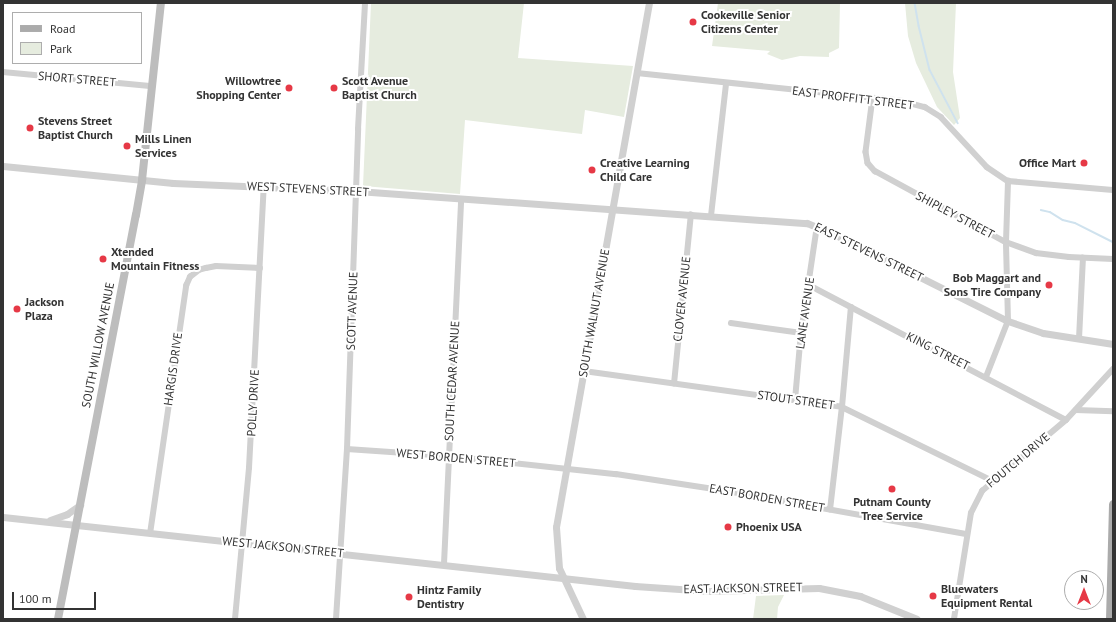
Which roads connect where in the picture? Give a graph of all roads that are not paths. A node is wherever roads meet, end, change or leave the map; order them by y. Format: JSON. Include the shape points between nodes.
{"nodes":[{"id":1,"x":161,"y":3,"type":"edge"},
{"id":2,"x":365,"y":3,"type":"edge"},
{"id":3,"x":649,"y":3,"type":"edge"},
{"id":4,"x":3,"y":72,"type":"edge"},
{"id":5,"x":637,"y":73,"type":"junction"},
{"id":6,"x":726,"y":84,"type":"junction"},
{"id":7,"x":152,"y":86,"type":"junction"},
{"id":8,"x":873,"y":98,"type":"junction"},
{"id":9,"x":3,"y":166,"type":"edge"},
{"id":10,"x":142,"y":180,"type":"junction"},
{"id":11,"x":1008,"y":181,"type":"junction"},
{"id":12,"x":264,"y":186,"type":"junction"},
{"id":13,"x":1113,"y":190,"type":"edge"},
{"id":14,"x":357,"y":191,"type":"junction"},
{"id":15,"x":461,"y":199,"type":"junction"},
{"id":16,"x":613,"y":210,"type":"junction"},
{"id":17,"x":691,"y":215,"type":"junction"},
{"id":18,"x":711,"y":216,"type":"junction"},
{"id":19,"x":817,"y":226,"type":"junction"},
{"id":20,"x":1006,"y":242,"type":"junction"},
{"id":21,"x":1083,"y":258,"type":"junction"},
{"id":22,"x":1113,"y":259,"type":"edge"},
{"id":23,"x":260,"y":268,"type":"junction"},
{"id":24,"x":808,"y":285,"type":"junction"},
{"id":25,"x":851,"y":307,"type":"junction"},
{"id":26,"x":1008,"y":321,"type":"junction"},
{"id":27,"x":731,"y":323,"type":"dead end"},
{"id":28,"x":801,"y":333,"type":"junction"},
{"id":29,"x":1079,"y":339,"type":"junction"},
{"id":30,"x":1113,"y":344,"type":"edge"},
{"id":31,"x":1113,"y":369,"type":"edge"},
{"id":32,"x":584,"y":371,"type":"junction"},
{"id":33,"x":986,"y":377,"type":"junction"},
{"id":34,"x":674,"y":384,"type":"junction"},
{"id":35,"x":795,"y":400,"type":"junction"},
{"id":36,"x":842,"y":407,"type":"junction"},
{"id":37,"x":1076,"y":410,"type":"junction"},
{"id":38,"x":1113,"y":411,"type":"edge"},
{"id":39,"x":1066,"y":420,"type":"junction"},
{"id":40,"x":347,"y":449,"type":"junction"},
{"id":41,"x":449,"y":456,"type":"junction"},
{"id":42,"x":566,"y":468,"type":"junction"},
{"id":43,"x":993,"y":482,"type":"junction"},
{"id":44,"x":1113,"y":504,"type":"edge"},
{"id":45,"x":80,"y":505,"type":"junction"},
{"id":46,"x":830,"y":510,"type":"junction"},
{"id":47,"x":3,"y":517,"type":"edge"},
{"id":48,"x":40,"y":521,"type":"junction"},
{"id":49,"x":76,"y":525,"type":"junction"},
{"id":50,"x":150,"y":534,"type":"junction"},
{"id":51,"x":967,"y":534,"type":"junction"},
{"id":52,"x":242,"y":543,"type":"junction"},
{"id":53,"x":339,"y":554,"type":"junction"},
{"id":54,"x":444,"y":564,"type":"junction"},
{"id":55,"x":564,"y":579,"type":"junction"},
{"id":56,"x":58,"y":619,"type":"edge"},
{"id":57,"x":235,"y":619,"type":"edge"},
{"id":58,"x":336,"y":619,"type":"edge"},
{"id":59,"x":582,"y":619,"type":"edge"},
{"id":60,"x":917,"y":619,"type":"edge"},
{"id":61,"x":954,"y":619,"type":"edge"},
{"id":62,"x":1110,"y":619,"type":"edge"}],
"edges":[{"from":1,"to":7,"type":"main road","name":"SOUTH WILLOW AVENUE"},
{"from":2,"to":14,"type":"street","name":"SCOTT AVENUE"},
{"from":3,"to":5,"type":"street","name":"SOUTH WALNUT AVENUE"},
{"from":4,"to":7,"type":"street","name":"SHORT STREET"},
{"from":5,"to":6,"type":"street","name":"EAST PROFFITT STREET"},
{"from":5,"to":16,"type":"street","name":"SOUTH WALNUT AVENUE"},
{"from":6,"to":8,"type":"street","name":"EAST PROFFITT STREET"},
{"from":6,"to":18,"type":"street"},
{"from":7,"to":10,"type":"main road","name":"SOUTH WILLOW AVENUE"},
{"from":8,"to":11,"type":"street","name":"EAST PROFFITT STREET","via":[[925,107],[941,118],[987,167]]},
{"from":8,"to":20,"type":"street","name":"SHIPLEY STREET","via":[[866,152],[868,163],[875,171]]},
{"from":9,"to":10,"type":"street","name":"WEST STEVENS STREET"},
{"from":10,"to":12,"type":"street","name":"WEST STEVENS STREET"},
{"from":10,"to":45,"type":"main road","name":"SOUTH WILLOW AVENUE"},
{"from":11,"to":13,"type":"street","name":"EAST PROFFITT STREET"},
{"from":11,"to":20,"type":"street"},
{"from":12,"to":14,"type":"street","name":"WEST STEVENS STREET"},
{"from":12,"to":23,"type":"street","name":"POLLY DRIVE"},
{"from":14,"to":15,"type":"street","name":"WEST STEVENS STREET"},
{"from":14,"to":40,"type":"street","name":"SCOTT AVENUE"},
{"from":15,"to":16,"type":"street","name":"WEST STEVENS STREET"},
{"from":15,"to":41,"type":"street","name":"SOUTH CEDAR AVENUE"},
{"from":16,"to":17,"type":"street","name":"EAST STEVENS STREET"},
{"from":16,"to":32,"type":"street","name":"SOUTH WALNUT AVENUE"},
{"from":17,"to":18,"type":"street","name":"EAST STEVENS STREET"},
{"from":17,"to":34,"type":"street","name":"CLOVER AVENUE"},
{"from":18,"to":19,"type":"street","name":"EAST STEVENS STREET","via":[[797,222]]},
{"from":19,"to":24,"type":"street","name":"LANE AVENUE"},
{"from":19,"to":26,"type":"street","name":"EAST STEVENS STREET"},
{"from":20,"to":21,"type":"street","name":"SHIPLEY STREET","via":[[1036,253]]},
{"from":20,"to":26,"type":"street"},
{"from":21,"to":22,"type":"street","name":"SHIPLEY STREET"},
{"from":21,"to":29,"type":"street"},
{"from":23,"to":50,"type":"street","name":"HARGIS DRIVE","via":[[206,268],[190,277],[186,286]]},
{"from":23,"to":52,"type":"street","name":"POLLY DRIVE","via":[[249,468]]},
{"from":24,"to":25,"type":"street","name":"KING STREET"},
{"from":24,"to":28,"type":"street","name":"LANE AVENUE"},
{"from":25,"to":33,"type":"street","name":"KING STREET"},
{"from":25,"to":36,"type":"street"},
{"from":26,"to":29,"type":"street","name":"EAST STEVENS STREET","via":[[1044,333]]},
{"from":26,"to":33,"type":"street"},
{"from":27,"to":28,"type":"street"},
{"from":28,"to":35,"type":"street","name":"LANE AVENUE"},
{"from":29,"to":30,"type":"street","name":"EAST STEVENS STREET"},
{"from":31,"to":37,"type":"street","name":"FOUTCH DRIVE"},
{"from":32,"to":34,"type":"street","name":"STOUT STREET"},
{"from":32,"to":42,"type":"street","name":"SOUTH WALNUT AVENUE"},
{"from":33,"to":39,"type":"street","name":"KING STREET"},
{"from":34,"to":35,"type":"street","name":"STOUT STREET"},
{"from":35,"to":36,"type":"street","name":"STOUT STREET"},
{"from":36,"to":43,"type":"street","name":"STOUT STREET"},
{"from":36,"to":46,"type":"street"},
{"from":37,"to":38,"type":"street"},
{"from":37,"to":39,"type":"street","name":"FOUTCH DRIVE"},
{"from":39,"to":43,"type":"street","name":"FOUTCH DRIVE"},
{"from":40,"to":41,"type":"street","name":"WEST BORDEN STREET"},
{"from":40,"to":53,"type":"street","name":"SCOTT AVENUE"},
{"from":41,"to":42,"type":"street","name":"WEST BORDEN STREET"},
{"from":41,"to":54,"type":"street","name":"SOUTH CEDAR AVENUE"},
{"from":42,"to":46,"type":"street","name":"EAST BORDEN STREET","via":[[719,489]]},
{"from":42,"to":55,"type":"street","name":"SOUTH WALNUT AVENUE","via":[[556,539],[559,568]]},
{"from":43,"to":51,"type":"street","name":"FOUTCH DRIVE","via":[[982,491],[975,502]]},
{"from":44,"to":62,"type":"main road"},
{"from":45,"to":48,"type":"street","via":[[59,518]]},
{"from":45,"to":49,"type":"main road","name":"SOUTH WILLOW AVENUE"},
{"from":46,"to":51,"type":"street","name":"EAST BORDEN STREET"},
{"from":47,"to":48,"type":"street","name":"WEST JACKSON STREET"},
{"from":48,"to":49,"type":"street","name":"WEST JACKSON STREET"},
{"from":49,"to":50,"type":"street","name":"WEST JACKSON STREET"},
{"from":49,"to":56,"type":"main road","name":"SOUTH WILLOW AVENUE"},
{"from":50,"to":52,"type":"street","name":"WEST JACKSON STREET"},
{"from":51,"to":61,"type":"street","name":"FOUTCH DRIVE"},
{"from":52,"to":53,"type":"street","name":"WEST JACKSON STREET"},
{"from":52,"to":57,"type":"street","name":"POLLY DRIVE"},
{"from":53,"to":54,"type":"street","name":"WEST JACKSON STREET"},
{"from":53,"to":58,"type":"street","name":"SCOTT AVENUE"},
{"from":54,"to":55,"type":"street","name":"WEST JACKSON STREET"},
{"from":55,"to":59,"type":"street","name":"SOUTH WALNUT AVENUE"},
{"from":55,"to":60,"type":"street","name":"EAST JACKSON STREET","via":[[709,591],[819,588],[866,598]]}]}
